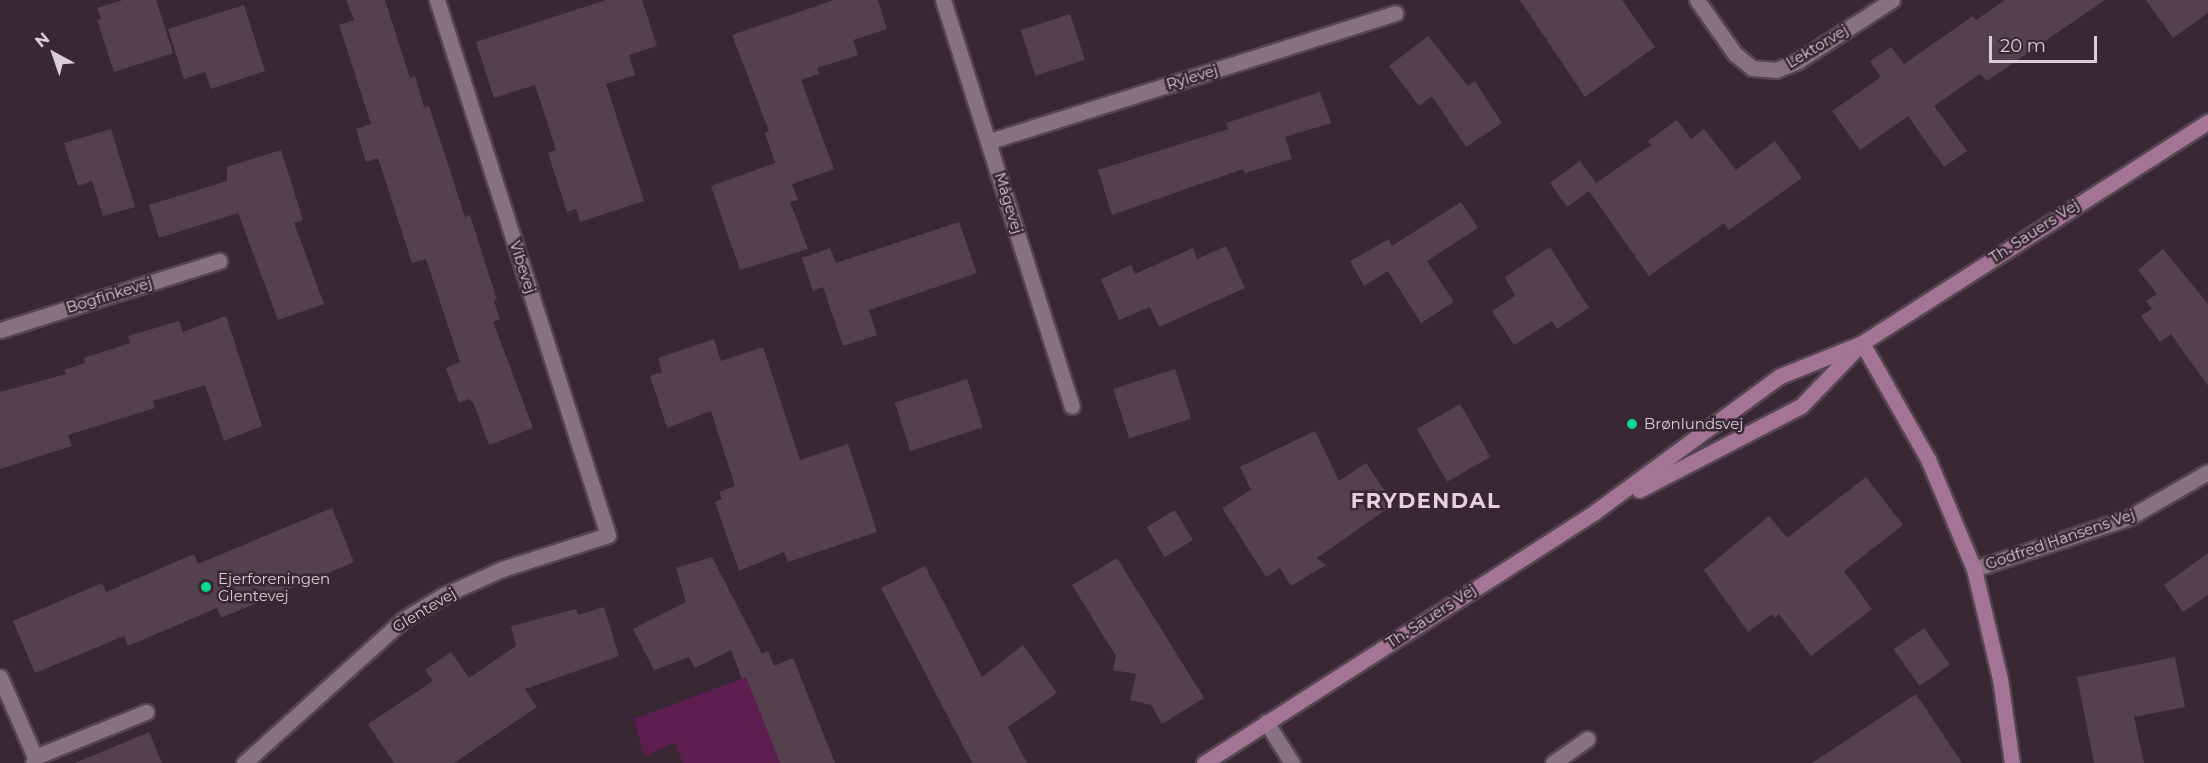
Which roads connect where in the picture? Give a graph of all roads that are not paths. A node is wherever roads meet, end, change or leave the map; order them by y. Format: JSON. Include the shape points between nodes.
{"nodes":[{"id":1,"x":437,"y":0,"type":"edge"},
{"id":2,"x":943,"y":0,"type":"edge"},
{"id":3,"x":1697,"y":0,"type":"edge"},
{"id":4,"x":1892,"y":0,"type":"edge"},
{"id":5,"x":1395,"y":13,"type":"dead end"},
{"id":6,"x":2208,"y":122,"type":"edge"},
{"id":7,"x":990,"y":141,"type":"junction"},
{"id":8,"x":219,"y":261,"type":"dead end"},
{"id":9,"x":0,"y":330,"type":"edge"},
{"id":10,"x":1862,"y":343,"type":"junction"},
{"id":11,"x":1072,"y":406,"type":"dead end"},
{"id":12,"x":2208,"y":472,"type":"edge"},
{"id":13,"x":1596,"y":511,"type":"junction"},
{"id":14,"x":608,"y":535,"type":"joint"},
{"id":15,"x":1974,"y":569,"type":"junction"},
{"id":16,"x":0,"y":677,"type":"edge"},
{"id":17,"x":146,"y":712,"type":"dead end"},
{"id":18,"x":1266,"y":722,"type":"junction"},
{"id":19,"x":1587,"y":739,"type":"dead end"},
{"id":20,"x":34,"y":760,"type":"edge"},
{"id":21,"x":244,"y":763,"type":"edge"},
{"id":22,"x":1204,"y":763,"type":"edge"},
{"id":23,"x":1292,"y":763,"type":"edge"},
{"id":24,"x":1553,"y":763,"type":"edge"},
{"id":25,"x":2012,"y":763,"type":"edge"}],
"edges":[{"from":1,"to":14,"type":"street","name":"Vibevej"},
{"from":2,"to":7,"type":"street","name":"Mågevej"},
{"from":3,"to":4,"type":"street","name":"Lektorvej","via":[[1735,54],[1752,68],[1776,70],[1798,61]]},
{"from":5,"to":7,"type":"street","name":"Rylevej"},
{"from":6,"to":10,"type":"main road","name":"Th. Sauers Vej"},
{"from":7,"to":11,"type":"street","name":"Mågevej"},
{"from":8,"to":9,"type":"street","name":"Bogfinkevej"},
{"from":10,"to":13,"type":"main road","name":"Th. Sauers Vej","via":[[1780,376]]},
{"from":10,"to":13,"type":"main road","name":"Th. Sauers Vej","via":[[1801,406]]},
{"from":10,"to":15,"type":"main road","via":[[1928,459]]},
{"from":12,"to":15,"type":"street","name":"Godfred Hansens Vej","via":[[2130,517]]},
{"from":13,"to":18,"type":"main road","name":"Th. Sauers Vej"},
{"from":14,"to":21,"type":"street","name":"Glentevej","via":[[502,569],[444,595],[404,619]]},
{"from":15,"to":25,"type":"main road","via":[[2000,679]]},
{"from":16,"to":20,"type":"street"},
{"from":17,"to":20,"type":"street"},
{"from":18,"to":22,"type":"main road","name":"Th. Sauers Vej"},
{"from":18,"to":23,"type":"street"},
{"from":19,"to":24,"type":"street"}]}
